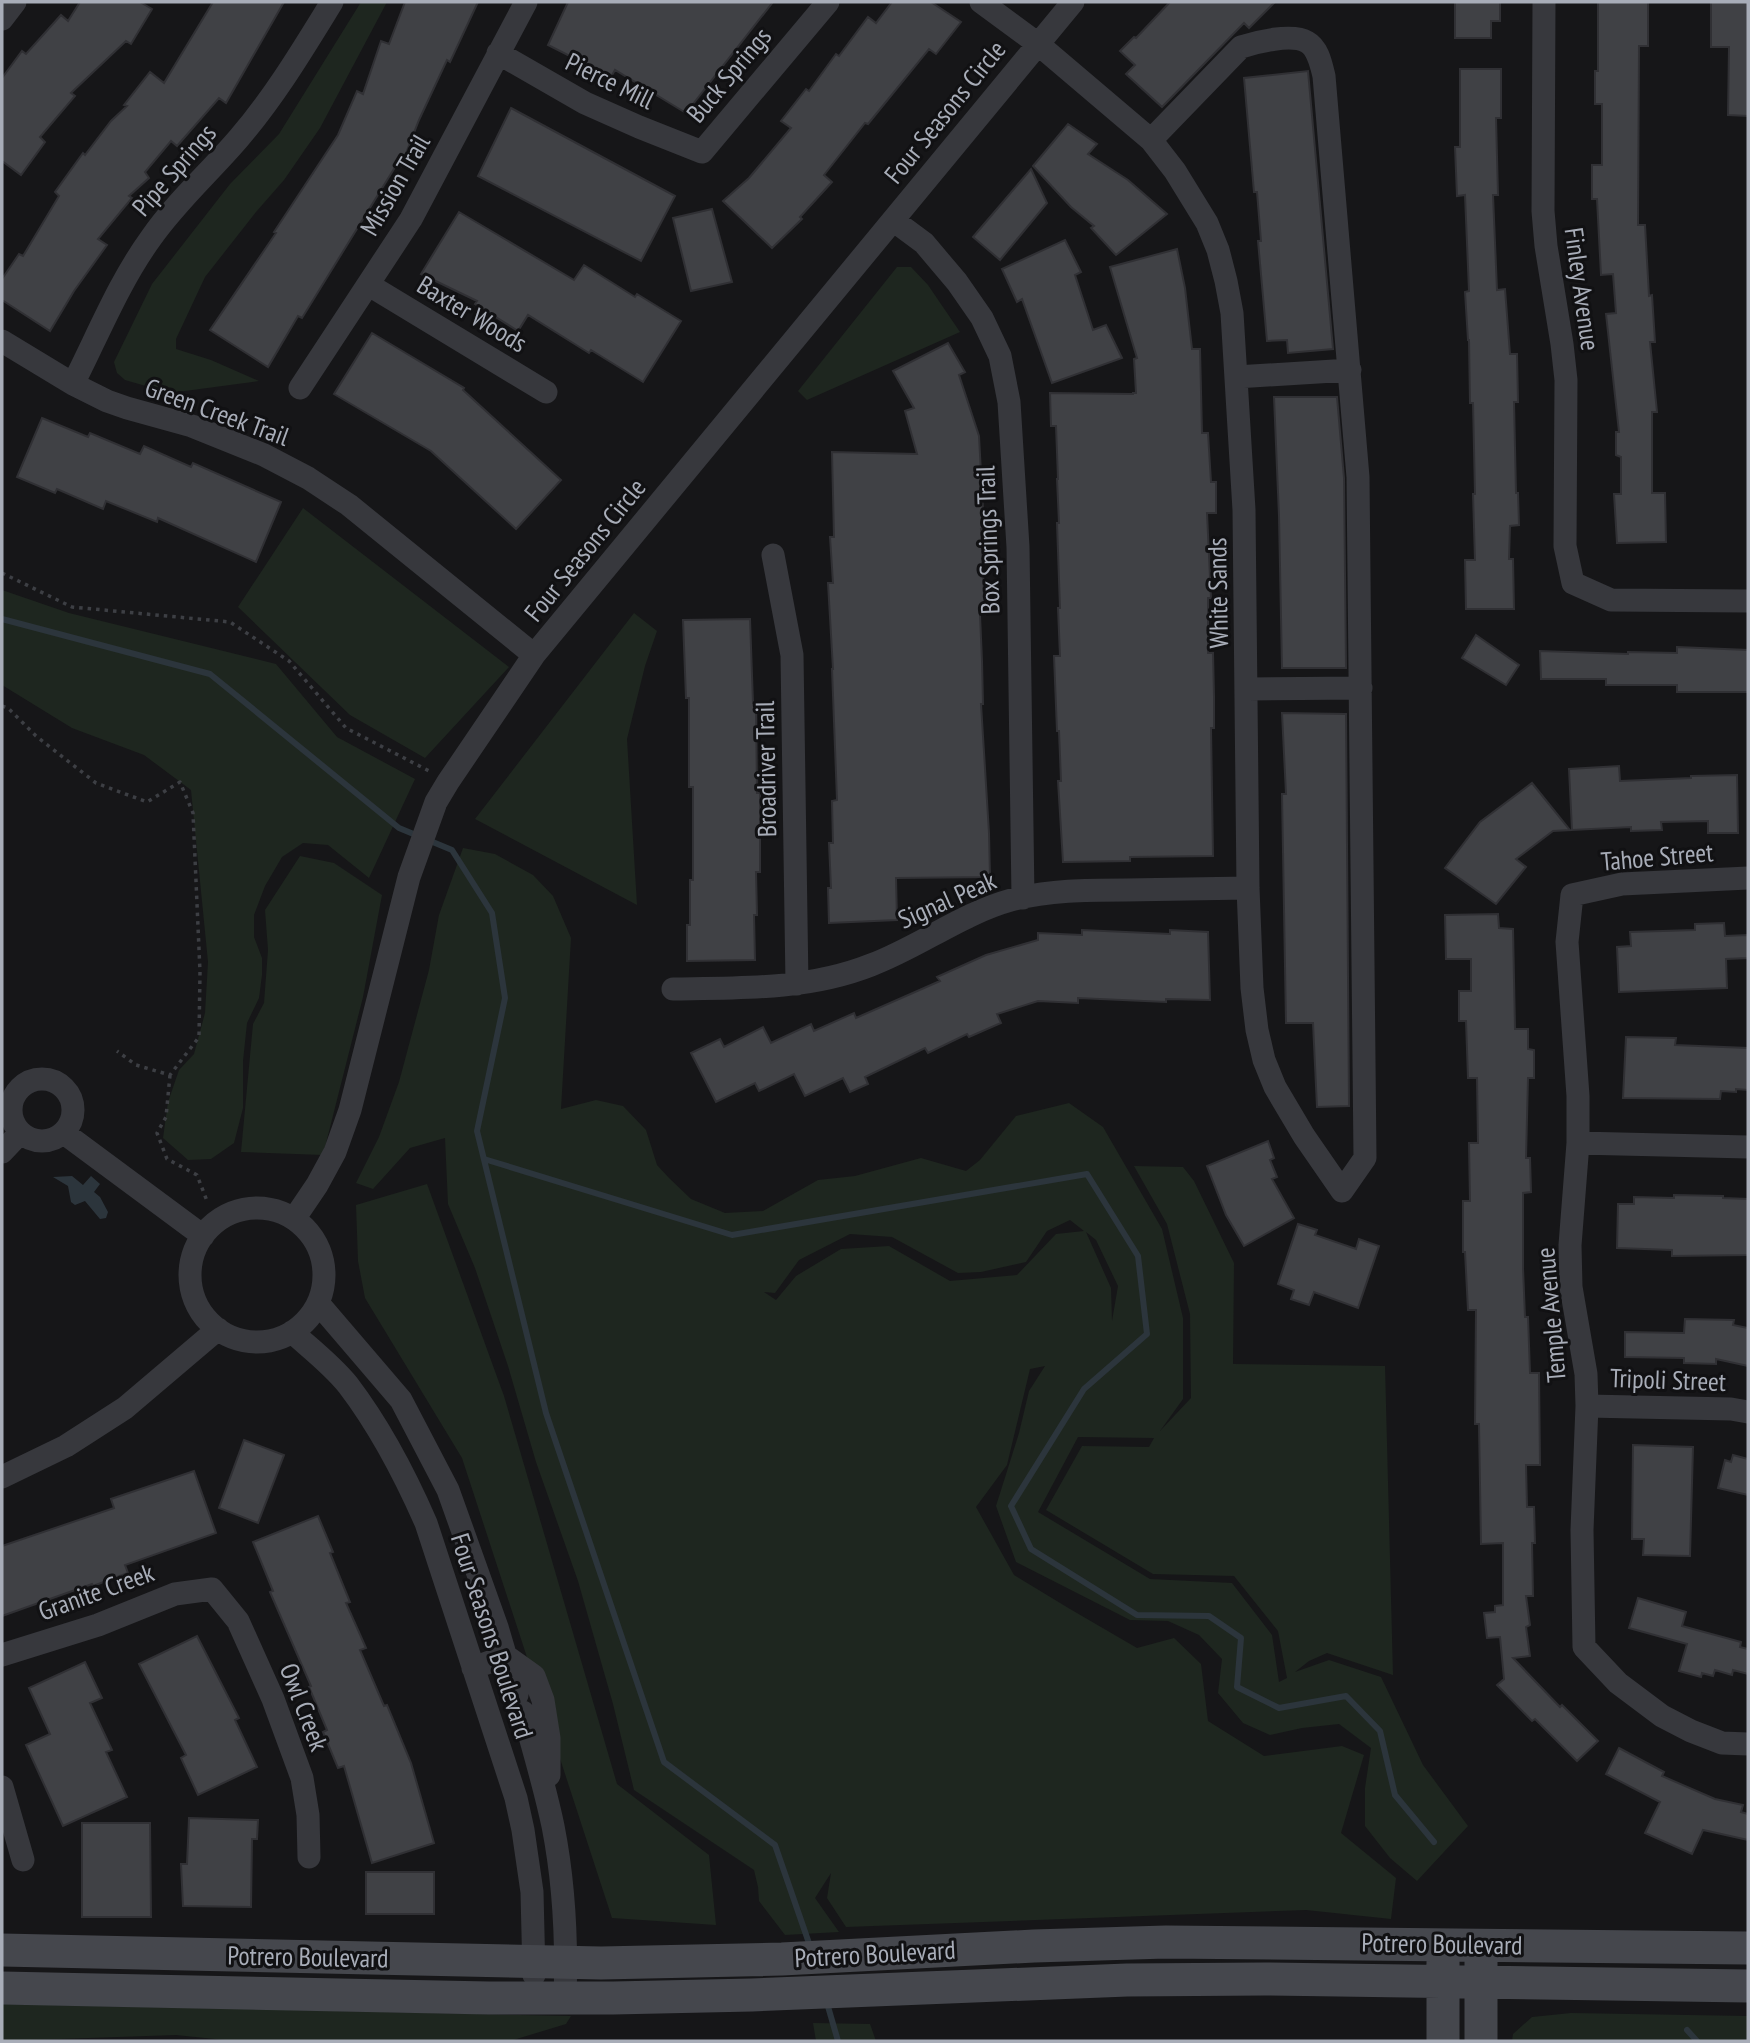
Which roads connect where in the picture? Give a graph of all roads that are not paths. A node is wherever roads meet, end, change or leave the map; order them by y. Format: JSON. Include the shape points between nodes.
{"nodes":[{"id":1,"x":15,"y":2,"type":"edge"},
{"id":2,"x":332,"y":2,"type":"edge"},
{"id":3,"x":526,"y":2,"type":"edge"},
{"id":4,"x":828,"y":2,"type":"edge"},
{"id":5,"x":981,"y":2,"type":"edge"},
{"id":6,"x":1073,"y":2,"type":"edge"},
{"id":7,"x":1544,"y":2,"type":"edge"},
{"id":8,"x":2,"y":19,"type":"edge"},
{"id":9,"x":1038,"y":44,"type":"junction"},
{"id":10,"x":498,"y":53,"type":"junction"},
{"id":11,"x":1151,"y":140,"type":"junction"},
{"id":12,"x":702,"y":152,"type":"joint"},
{"id":13,"x":892,"y":220,"type":"junction"},
{"id":14,"x":369,"y":285,"type":"junction"},
{"id":15,"x":2,"y":341,"type":"edge"},
{"id":16,"x":1350,"y":370,"type":"junction"},
{"id":17,"x":1236,"y":377,"type":"junction"},
{"id":18,"x":74,"y":384,"type":"junction"},
{"id":19,"x":300,"y":388,"type":"dead end"},
{"id":20,"x":546,"y":392,"type":"dead end"},
{"id":21,"x":773,"y":555,"type":"dead end"},
{"id":22,"x":1748,"y":601,"type":"edge"},
{"id":23,"x":534,"y":655,"type":"junction"},
{"id":24,"x":1361,"y":688,"type":"junction"},
{"id":25,"x":1247,"y":689,"type":"junction"},
{"id":26,"x":1748,"y":878,"type":"edge"},
{"id":27,"x":1248,"y":888,"type":"junction"},
{"id":28,"x":1572,"y":895,"type":"joint"},
{"id":29,"x":1023,"y":898,"type":"junction"},
{"id":30,"x":797,"y":984,"type":"junction"},
{"id":31,"x":673,"y":989,"type":"dead end"},
{"id":32,"x":20,"y":1133,"type":"junction"},
{"id":33,"x":64,"y":1133,"type":"junction"},
{"id":34,"x":1578,"y":1143,"type":"junction"},
{"id":35,"x":1748,"y":1147,"type":"edge"},
{"id":36,"x":2,"y":1152,"type":"edge"},
{"id":37,"x":294,"y":1219,"type":"junction"},
{"id":38,"x":203,"y":1236,"type":"junction"},
{"id":39,"x":318,"y":1303,"type":"junction"},
{"id":40,"x":218,"y":1329,"type":"junction"},
{"id":41,"x":292,"y":1332,"type":"junction"},
{"id":42,"x":1587,"y":1406,"type":"junction"},
{"id":43,"x":1748,"y":1412,"type":"edge"},
{"id":44,"x":2,"y":1477,"type":"edge"},
{"id":45,"x":212,"y":1589,"type":"joint"},
{"id":46,"x":2,"y":1655,"type":"edge"},
{"id":47,"x":506,"y":1656,"type":"junction"},
{"id":48,"x":473,"y":1668,"type":"junction"},
{"id":49,"x":1748,"y":1744,"type":"edge"},
{"id":50,"x":535,"y":1754,"type":"junction"},
{"id":51,"x":505,"y":1765,"type":"junction"},
{"id":52,"x":2,"y":1787,"type":"edge"},
{"id":53,"x":549,"y":1810,"type":"junction"},
{"id":54,"x":309,"y":1857,"type":"dead end"},
{"id":55,"x":23,"y":1860,"type":"dead end"},
{"id":56,"x":1443,"y":1944,"type":"junction"},
{"id":57,"x":1481,"y":1945,"type":"junction"},
{"id":58,"x":1748,"y":1948,"type":"edge"},
{"id":59,"x":2,"y":1950,"type":"edge"},
{"id":60,"x":550,"y":1962,"type":"junction"},
{"id":61,"x":1443,"y":1982,"type":"junction"},
{"id":62,"x":1481,"y":1982,"type":"junction"},
{"id":63,"x":1748,"y":1986,"type":"edge"},
{"id":64,"x":2,"y":1987,"type":"edge"},
{"id":65,"x":550,"y":1998,"type":"junction"},
{"id":66,"x":1443,"y":2041,"type":"edge"},
{"id":67,"x":1481,"y":2041,"type":"edge"}],
"edges":[{"from":1,"to":8,"type":"street"},
{"from":2,"to":18,"type":"street","name":"Pipe Springs","via":[[277,90],[151,238]]},
{"from":3,"to":10,"type":"street","name":"Mission Trail"},
{"from":4,"to":12,"type":"street","name":"Buck Springs"},
{"from":5,"to":9,"type":"street","name":"White Sands"},
{"from":6,"to":9,"type":"street","name":"Four Seasons Circle"},
{"from":7,"to":22,"type":"street","name":"Finley Avenue","via":[[1543,211],[1566,380],[1565,546],[1573,583],[1611,600]]},
{"from":9,"to":11,"type":"street","name":"White Sands"},
{"from":9,"to":13,"type":"street","name":"Four Seasons Circle"},
{"from":10,"to":12,"type":"street","name":"Pierce Mill","via":[[585,103]]},
{"from":10,"to":14,"type":"street","name":"Mission Trail","via":[[411,219]]},
{"from":11,"to":16,"type":"street","via":[[1241,47],[1296,39],[1314,48],[1324,76]]},
{"from":11,"to":17,"type":"street","name":"White Sands","via":[[1194,198],[1218,250],[1231,313]]},
{"from":13,"to":23,"type":"street","name":"Four Seasons Circle"},
{"from":13,"to":29,"type":"street","name":"Box Springs Trail","via":[[924,243],[982,318],[1000,356],[1009,402],[1018,547]]},
{"from":14,"to":19,"type":"street","name":"Mission Trail"},
{"from":14,"to":20,"type":"street","name":"Baxter Woods"},
{"from":15,"to":18,"type":"street","name":"Green Creek Trail"},
{"from":16,"to":17,"type":"street"},
{"from":16,"to":24,"type":"street","via":[[1358,477]]},
{"from":17,"to":25,"type":"street","name":"White Sands"},
{"from":18,"to":23,"type":"street","name":"Green Creek Trail","via":[[127,408],[192,426],[308,478],[349,505]]},
{"from":21,"to":30,"type":"street","name":"Broadriver Trail","via":[[792,655]]},
{"from":23,"to":37,"type":"street","name":"Four Seasons Circle","via":[[436,802],[409,877],[350,1110],[335,1152]]},
{"from":24,"to":25,"type":"street"},
{"from":24,"to":27,"type":"street","name":"White Sands","via":[[1365,1158],[1342,1191],[1286,1108],[1264,1060],[1252,988]]},
{"from":25,"to":27,"type":"street","name":"White Sands"},
{"from":26,"to":28,"type":"street","name":"Tahoe Street","via":[[1622,884]]},
{"from":27,"to":29,"type":"street","name":"Signal Peak","via":[[1048,893]]},
{"from":28,"to":34,"type":"street","name":"Temple Avenue","via":[[1567,942]]},
{"from":29,"to":30,"type":"street","name":"Signal Peak","via":[[980,912],[871,965]]},
{"from":30,"to":31,"type":"street","name":"Signal Peak"},
{"from":32,"to":33,"type":"street","via":[[37,1142]]},
{"from":32,"to":33,"type":"street","via":[[11,1116],[14,1096],[28,1083],[47,1080],[65,1088],[73,1106]]},
{"from":32,"to":36,"type":"street"},
{"from":33,"to":38,"type":"street"},
{"from":34,"to":35,"type":"street"},
{"from":34,"to":42,"type":"street","name":"Temple Avenue","via":[[1571,1287]]},
{"from":37,"to":38,"type":"street","via":[[255,1208],[217,1221]]},
{"from":37,"to":39,"type":"street","via":[[309,1231],[319,1248],[324,1285]]},
{"from":38,"to":40,"type":"street","via":[[190,1275],[203,1314]]},
{"from":39,"to":41,"type":"street"},
{"from":39,"to":47,"type":"street","name":"Four Seasons Boulevard","via":[[401,1400],[448,1490]]},
{"from":40,"to":41,"type":"street","via":[[255,1342]]},
{"from":40,"to":44,"type":"street","via":[[125,1408],[66,1446]]},
{"from":41,"to":48,"type":"street","name":"Four Seasons Boulevard","via":[[346,1383],[409,1484]]},
{"from":42,"to":43,"type":"street","name":"Tripoli Street"},
{"from":42,"to":49,"type":"street","name":"Temple Avenue","via":[[1584,1647],[1618,1683],[1662,1716],[1722,1743]]},
{"from":45,"to":46,"type":"street","name":"Granite Creek","via":[[175,1594]]},
{"from":45,"to":54,"type":"street","name":"Owl Creek","via":[[238,1621],[302,1777]]},
{"from":47,"to":48,"type":"street"},
{"from":47,"to":50,"type":"street","name":"Four Seasons Boulevard"},
{"from":47,"to":53,"type":"street","name":"Four Seasons Boulevard","via":[[534,1676],[544,1700]]},
{"from":48,"to":51,"type":"street","name":"Four Seasons Boulevard"},
{"from":50,"to":51,"type":"street"},
{"from":50,"to":53,"type":"street","name":"Four Seasons Boulevard"},
{"from":51,"to":60,"type":"street","name":"Four Seasons Boulevard"},
{"from":52,"to":55,"type":"street"},
{"from":53,"to":60,"type":"street","name":"Four Seasons Boulevard","via":[[562,1893]]},
{"from":56,"to":57,"type":"street","name":"Potrero Boulevard"},
{"from":56,"to":60,"type":"street","name":"Potrero Boulevard","via":[[1166,1942],[782,1959]]},
{"from":56,"to":61,"type":"street"},
{"from":57,"to":58,"type":"street","name":"Potrero Boulevard"},
{"from":57,"to":62,"type":"street"},
{"from":59,"to":60,"type":"street","name":"Potrero Boulevard"},
{"from":60,"to":65,"type":"street","name":"Four Seasons Boulevard"},
{"from":60,"to":65,"type":"street","name":"Four Seasons Boulevard"},
{"from":61,"to":62,"type":"street","name":"Potrero Boulevard"},
{"from":61,"to":65,"type":"street","name":"Potrero Boulevard","via":[[1128,1980],[793,1994]]},
{"from":61,"to":66,"type":"street"},
{"from":62,"to":63,"type":"street","name":"Potrero Boulevard"},
{"from":62,"to":67,"type":"street"},
{"from":64,"to":65,"type":"street","name":"Potrero Boulevard"}]}
